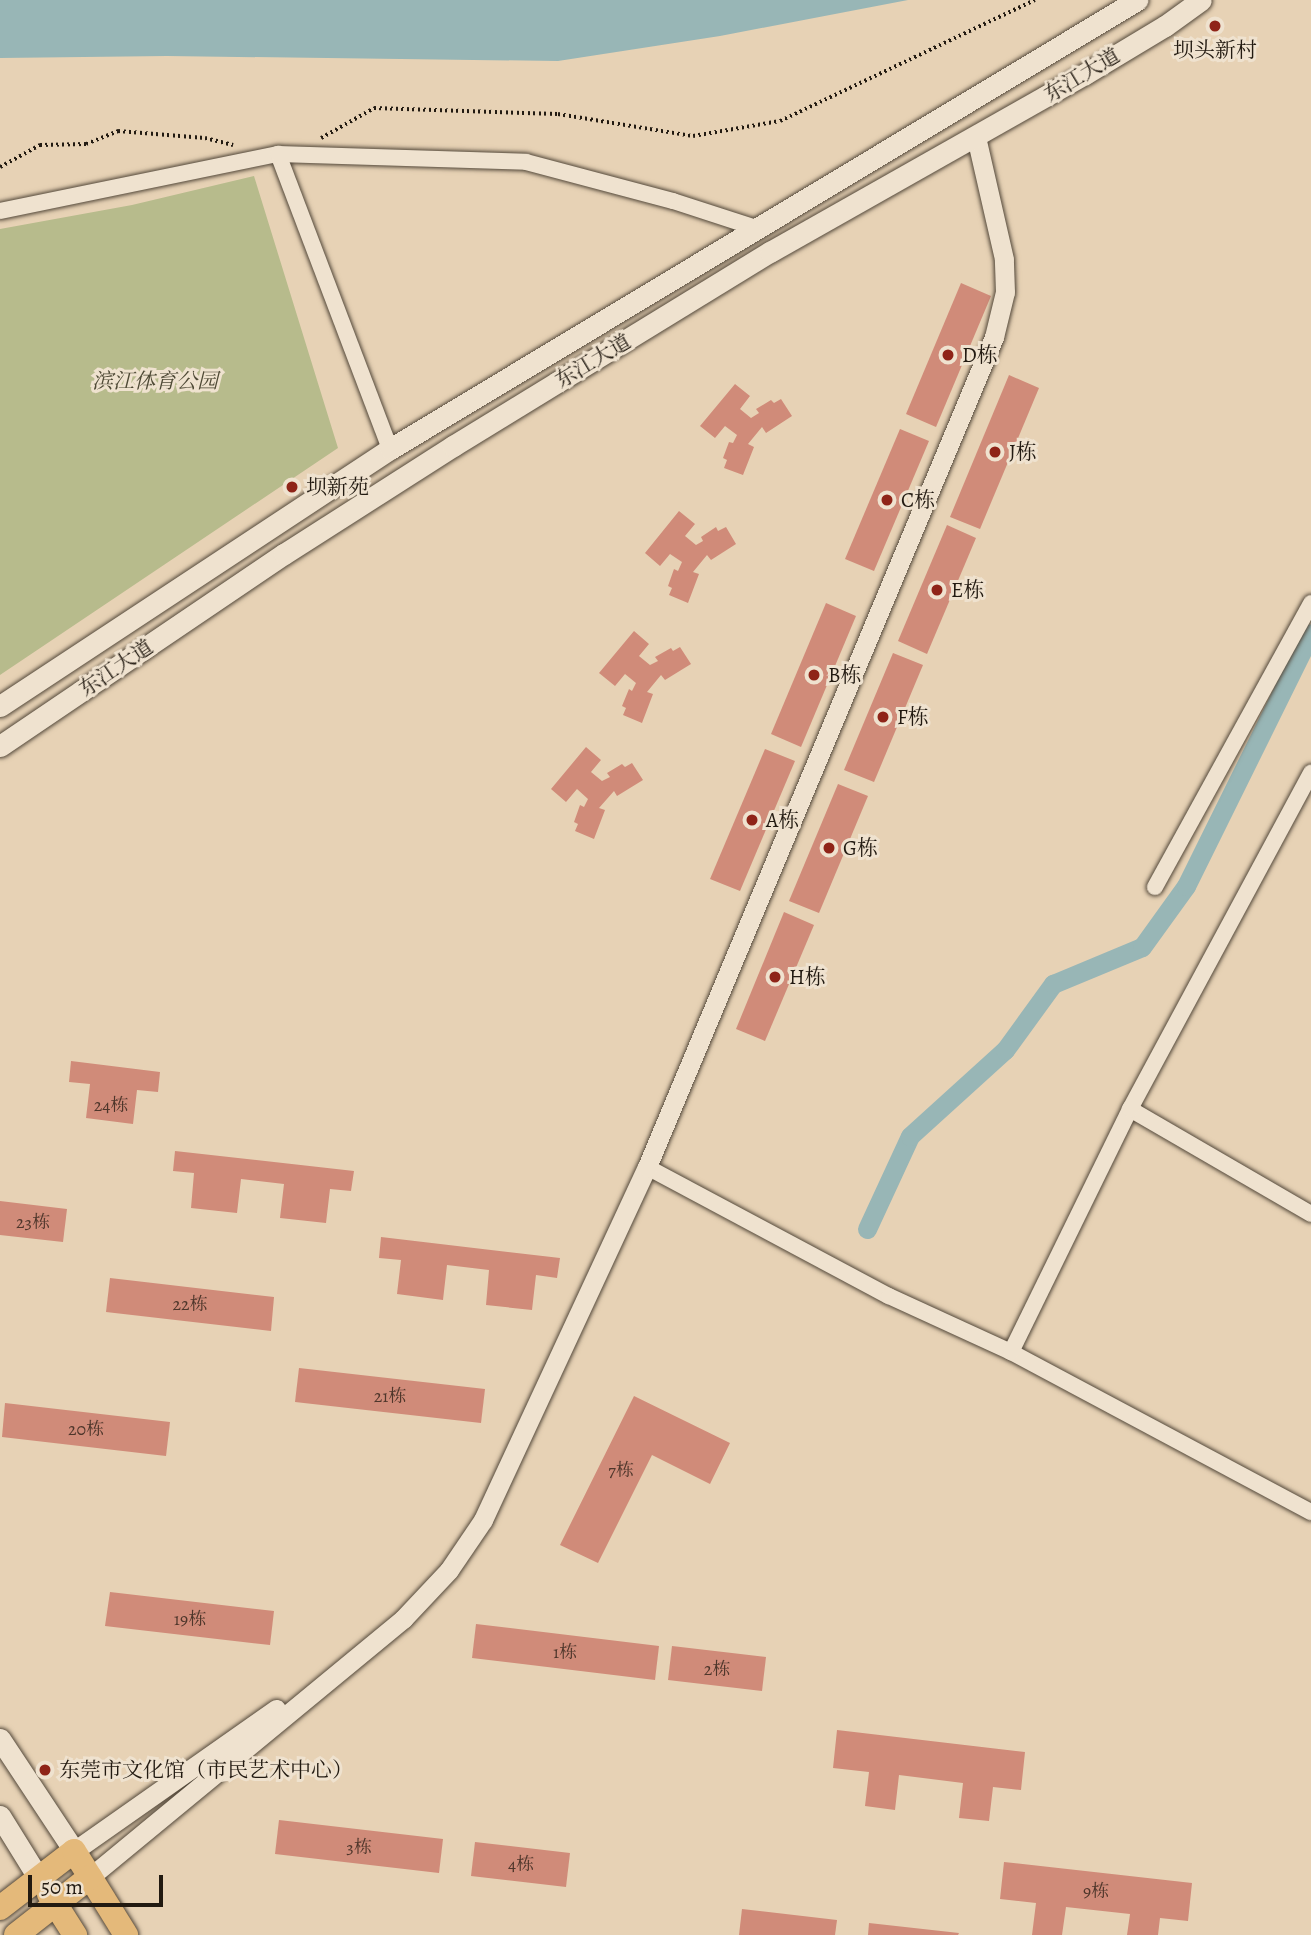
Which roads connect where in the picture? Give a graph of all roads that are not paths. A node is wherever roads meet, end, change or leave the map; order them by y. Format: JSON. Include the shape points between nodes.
{"nodes":[{"id":1,"x":1137,"y":0,"type":"edge"},
{"id":2,"x":1201,"y":0,"type":"edge"},
{"id":3,"x":976,"y":137,"type":"junction"},
{"id":4,"x":278,"y":154,"type":"junction"},
{"id":5,"x":0,"y":211,"type":"edge"},
{"id":6,"x":756,"y":228,"type":"junction"},
{"id":7,"x":390,"y":449,"type":"junction"},
{"id":8,"x":1311,"y":603,"type":"edge"},
{"id":9,"x":0,"y":706,"type":"edge"},
{"id":10,"x":0,"y":746,"type":"edge"},
{"id":11,"x":1311,"y":774,"type":"edge"},
{"id":12,"x":1155,"y":887,"type":"dead end"},
{"id":13,"x":1130,"y":1109,"type":"junction"},
{"id":14,"x":647,"y":1167,"type":"junction"},
{"id":15,"x":1311,"y":1214,"type":"edge"},
{"id":16,"x":1011,"y":1352,"type":"junction"},
{"id":17,"x":1311,"y":1512,"type":"edge"},
{"id":18,"x":403,"y":1619,"type":"junction"},
{"id":19,"x":0,"y":1739,"type":"edge"},
{"id":20,"x":0,"y":1816,"type":"edge"},
{"id":21,"x":74,"y":1851,"type":"junction"},
{"id":22,"x":90,"y":1877,"type":"junction"},
{"id":23,"x":39,"y":1879,"type":"junction"},
{"id":24,"x":56,"y":1906,"type":"junction"},
{"id":25,"x":0,"y":1908,"type":"edge"},
{"id":26,"x":16,"y":1935,"type":"edge"},
{"id":27,"x":75,"y":1935,"type":"edge"},
{"id":28,"x":127,"y":1935,"type":"edge"}],
"edges":[{"from":1,"to":6,"type":"main road","name":"东江大道"},
{"from":2,"to":3,"type":"main road","name":"东江大道"},
{"from":3,"to":10,"type":"main road","name":"东江大道","via":[[770,252],[453,446]]},
{"from":3,"to":14,"type":"street","via":[[1004,259],[1005,292],[994,337]]},
{"from":4,"to":5,"type":"street"},
{"from":4,"to":6,"type":"street","via":[[526,162]]},
{"from":4,"to":7,"type":"street"},
{"from":6,"to":7,"type":"main road","name":"东江大道"},
{"from":7,"to":9,"type":"main road","name":"东江大道"},
{"from":8,"to":12,"type":"street"},
{"from":11,"to":13,"type":"street"},
{"from":13,"to":15,"type":"street"},
{"from":13,"to":16,"type":"street"},
{"from":14,"to":16,"type":"street","via":[[889,1296]]},
{"from":14,"to":18,"type":"street","via":[[483,1520],[449,1570]]},
{"from":16,"to":17,"type":"street"},
{"from":18,"to":21,"type":"street"},
{"from":18,"to":22,"type":"street"},
{"from":19,"to":21,"type":"main road"},
{"from":20,"to":23,"type":"main road"},
{"from":21,"to":22,"type":"main road"},
{"from":21,"to":23,"type":"main road"},
{"from":22,"to":24,"type":"main road"},
{"from":22,"to":28,"type":"main road"},
{"from":23,"to":24,"type":"main road"},
{"from":23,"to":25,"type":"main road"},
{"from":24,"to":26,"type":"main road"},
{"from":24,"to":27,"type":"main road"}]}
